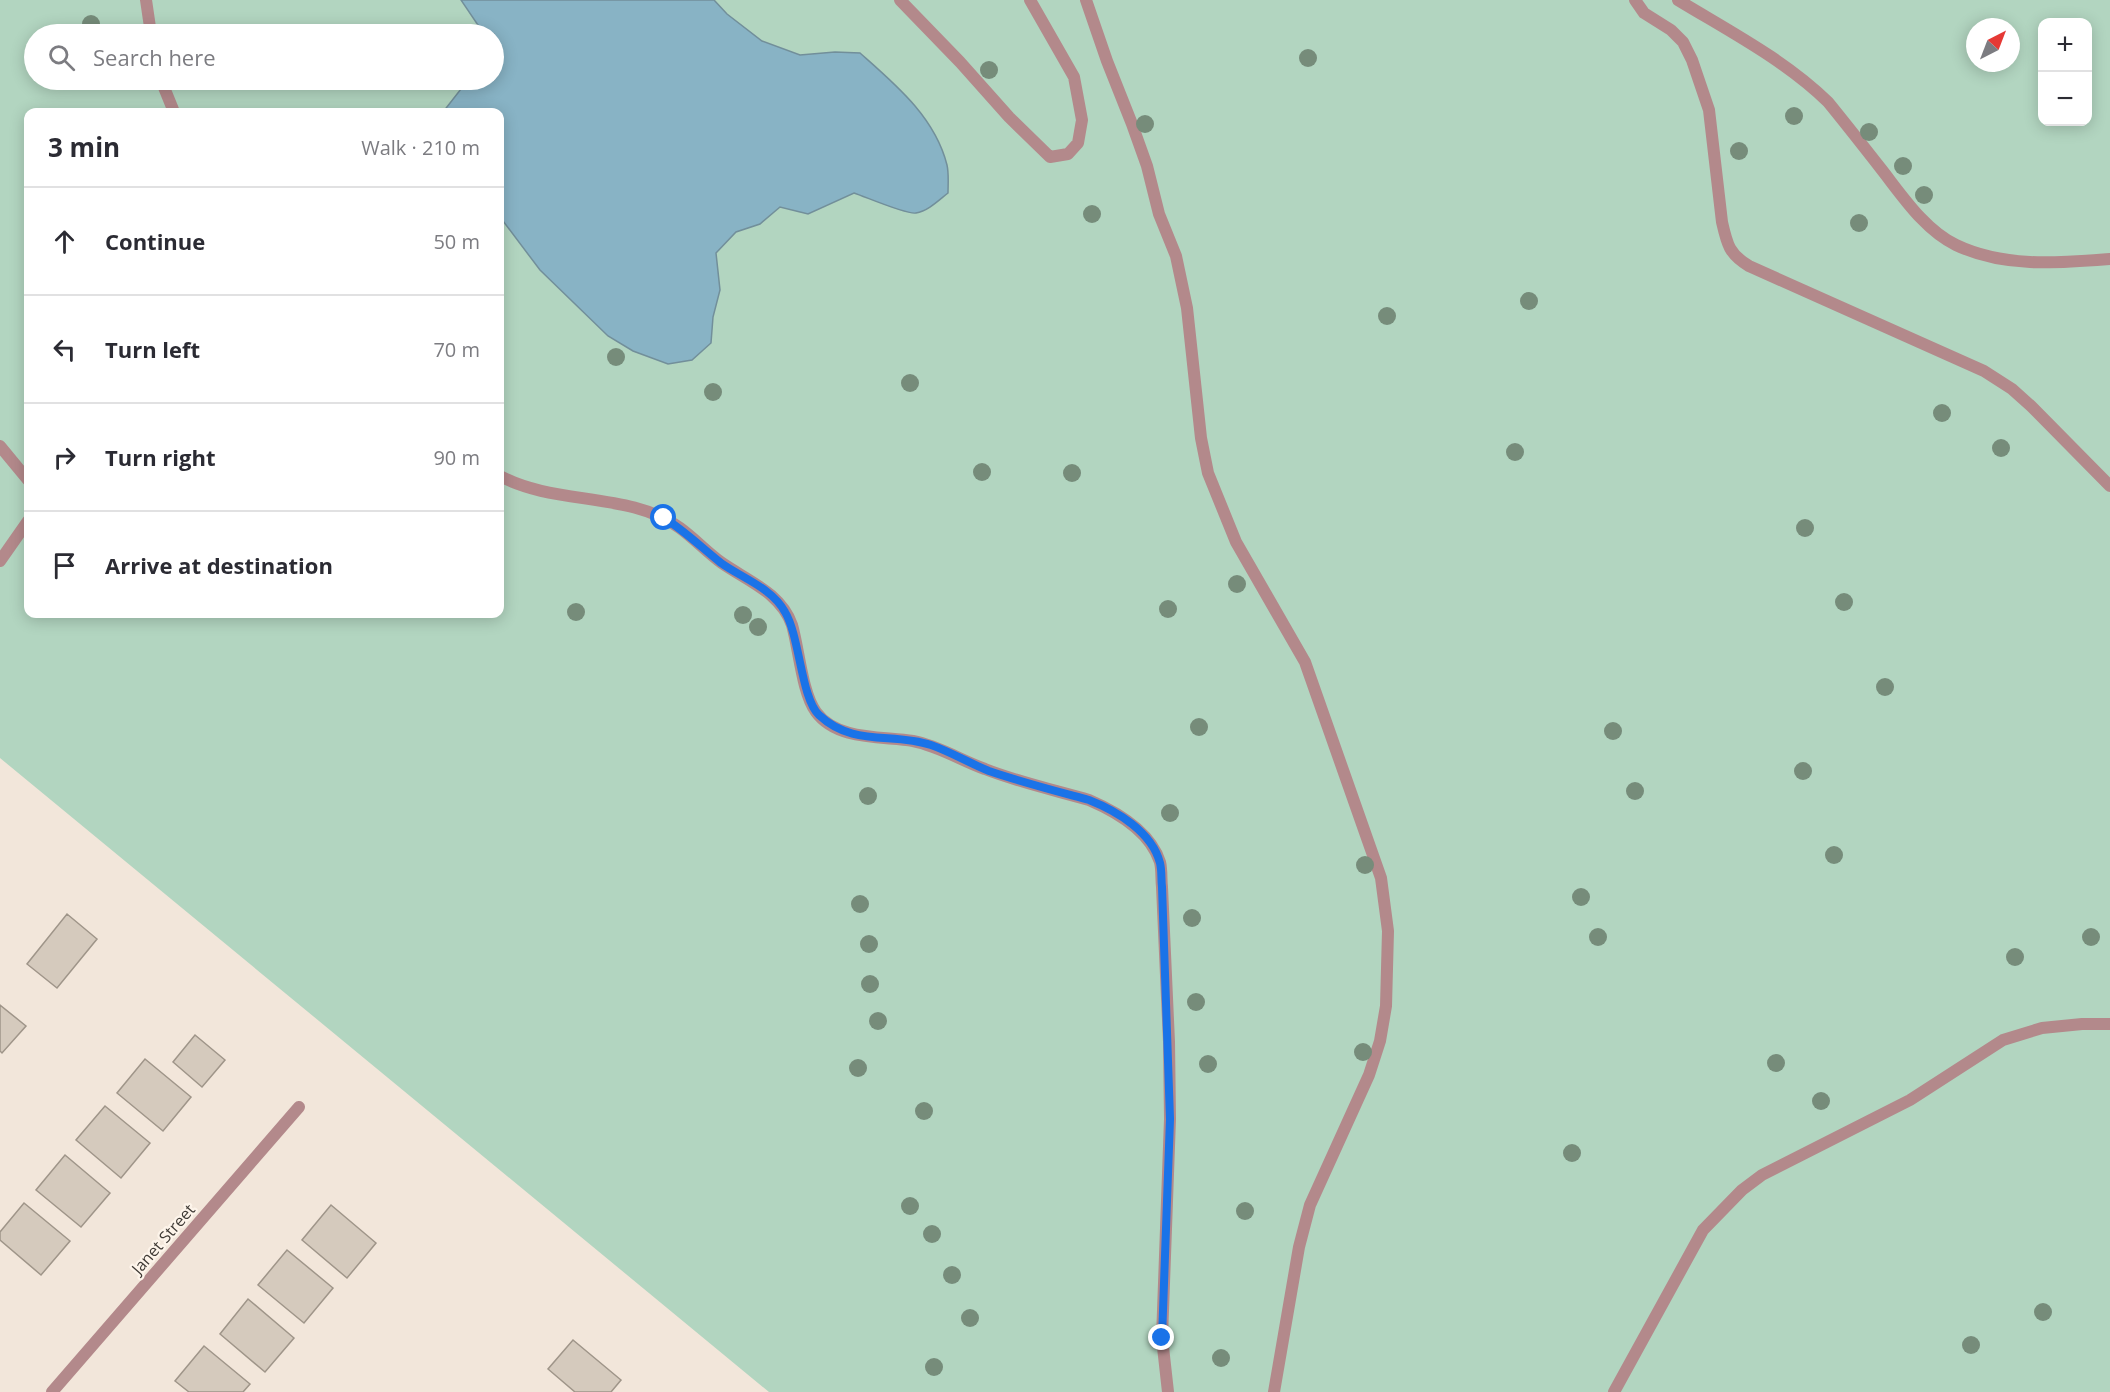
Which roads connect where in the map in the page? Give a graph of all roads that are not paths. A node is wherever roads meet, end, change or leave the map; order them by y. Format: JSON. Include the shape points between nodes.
{"nodes":[{"id":1,"x":146,"y":0,"type":"edge"},
{"id":2,"x":900,"y":0,"type":"edge"},
{"id":3,"x":1030,"y":0,"type":"edge"},
{"id":4,"x":1086,"y":0,"type":"edge"},
{"id":5,"x":1635,"y":0,"type":"edge"},
{"id":6,"x":1678,"y":0,"type":"edge"},
{"id":7,"x":150,"y":24,"type":"edge"},
{"id":8,"x":165,"y":90,"type":"edge"},
{"id":9,"x":172,"y":108,"type":"edge"},
{"id":10,"x":2110,"y":259,"type":"edge"},
{"id":11,"x":0,"y":446,"type":"edge"},
{"id":12,"x":24,"y":475,"type":"edge"},
{"id":13,"x":504,"y":478,"type":"edge"},
{"id":14,"x":2110,"y":486,"type":"edge"},
{"id":15,"x":24,"y":527,"type":"edge"},
{"id":16,"x":0,"y":561,"type":"edge"},
{"id":17,"x":2110,"y":1024,"type":"edge"},
{"id":18,"x":299,"y":1107,"type":"dead end"},
{"id":19,"x":52,"y":1392,"type":"edge"},
{"id":20,"x":1168,"y":1392,"type":"edge"},
{"id":21,"x":1274,"y":1392,"type":"edge"},
{"id":22,"x":1614,"y":1392,"type":"edge"}],
"edges":[{"from":1,"to":7,"type":"street"},
{"from":2,"to":3,"type":"street","via":[[1031,140],[1050,157],[1068,154],[1078,143],[1082,120],[1074,77]]},
{"from":4,"to":21,"type":"street","via":[[1176,256],[1187,308],[1208,473],[1236,542],[1305,662],[1381,878],[1388,931],[1386,1006],[1380,1041],[1369,1075],[1310,1205],[1299,1246]]},
{"from":5,"to":14,"type":"street","via":[[1644,13],[1683,42],[1692,60],[1709,110],[1722,222],[1731,253],[1749,266],[1984,371],[2031,406]]},
{"from":6,"to":10,"type":"street","via":[[1814,88],[1905,201],[1955,244],[2011,260],[2055,263]]},
{"from":8,"to":9,"type":"street"},
{"from":11,"to":12,"type":"street"},
{"from":13,"to":20,"type":"street","via":[[540,492],[606,501],[664,518],[773,596],[791,624],[809,698],[816,713],[828,723],[867,737],[929,744],[992,772],[1096,803],[1133,824],[1154,850],[1160,863],[1162,887],[1169,1042],[1162,1338]]},
{"from":15,"to":16,"type":"street"},
{"from":17,"to":22,"type":"street","via":[[2042,1028],[2003,1040],[1910,1100],[1762,1175],[1703,1230]]},
{"from":18,"to":19,"type":"street","name":"Janet Street"}]}
